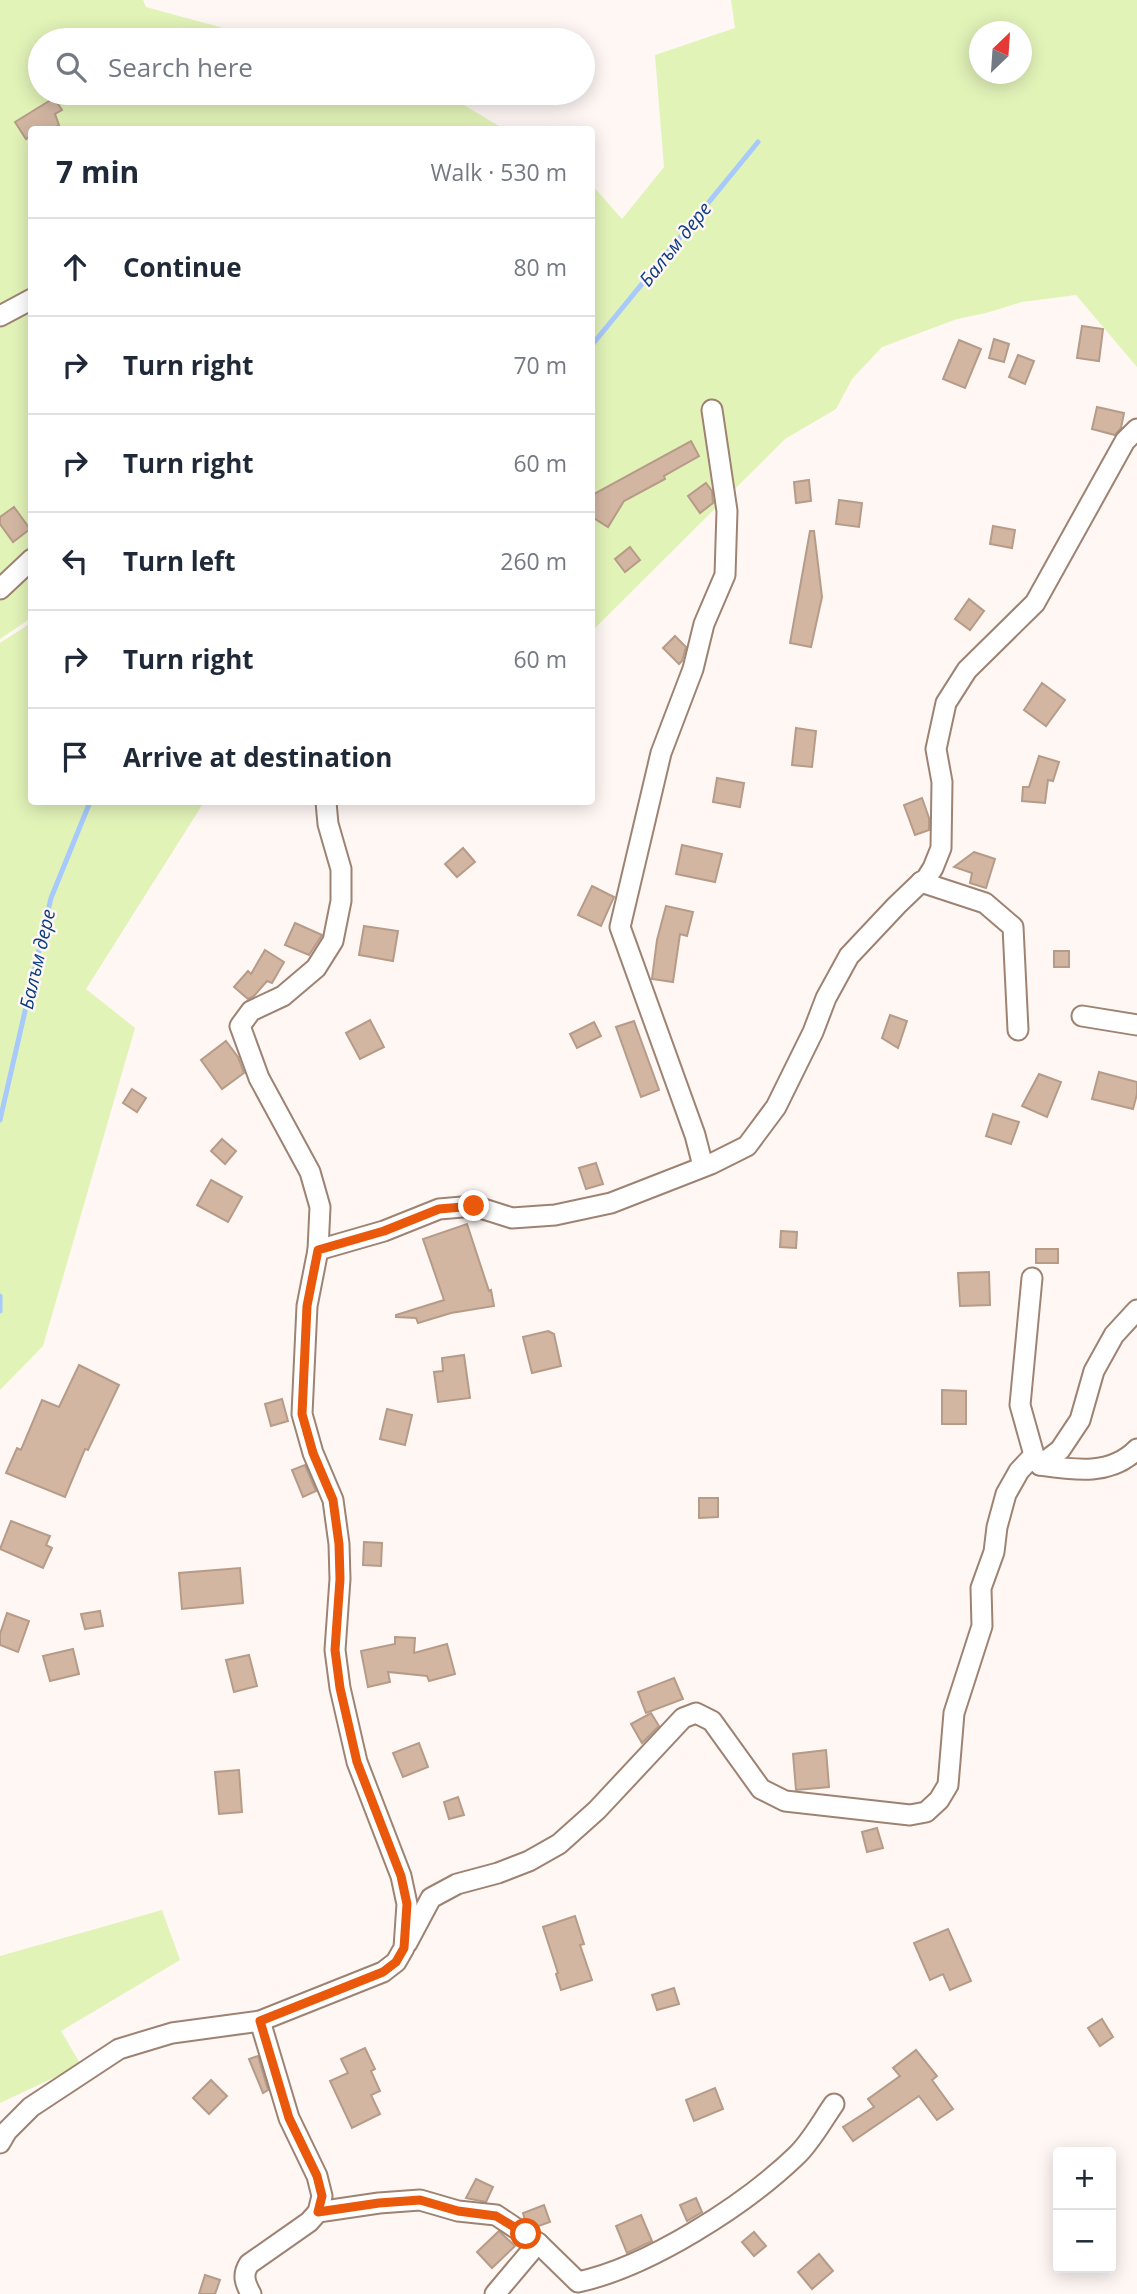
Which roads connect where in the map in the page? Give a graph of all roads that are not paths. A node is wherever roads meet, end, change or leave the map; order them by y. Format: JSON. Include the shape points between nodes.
{"nodes":[{"id":1,"x":28,"y":301,"type":"edge"},
{"id":2,"x":0,"y":316,"type":"edge"},
{"id":3,"x":712,"y":410,"type":"dead end"},
{"id":4,"x":1137,"y":429,"type":"edge"},
{"id":5,"x":28,"y":563,"type":"edge"},
{"id":6,"x":0,"y":589,"type":"edge"},
{"id":7,"x":326,"y":805,"type":"edge"},
{"id":8,"x":921,"y":882,"type":"junction"},
{"id":9,"x":1082,"y":1016,"type":"dead end"},
{"id":10,"x":1137,"y":1025,"type":"edge"},
{"id":11,"x":1018,"y":1030,"type":"dead end"},
{"id":12,"x":703,"y":1166,"type":"junction"},
{"id":13,"x":318,"y":1250,"type":"junction"},
{"id":14,"x":1032,"y":1278,"type":"dead end"},
{"id":15,"x":1137,"y":1310,"type":"edge"},
{"id":16,"x":1137,"y":1449,"type":"edge"},
{"id":17,"x":1037,"y":1460,"type":"junction"},
{"id":18,"x":404,"y":1948,"type":"junction"},
{"id":19,"x":260,"y":2021,"type":"junction"},
{"id":20,"x":834,"y":2104,"type":"dead end"},
{"id":21,"x":0,"y":2143,"type":"edge"},
{"id":22,"x":318,"y":2212,"type":"junction"},
{"id":23,"x":538,"y":2243,"type":"junction"},
{"id":24,"x":249,"y":2293,"type":"edge"},
{"id":25,"x":495,"y":2294,"type":"edge"}],
"edges":[{"from":1,"to":2,"type":"street"},
{"from":3,"to":12,"type":"street","via":[[727,511],[726,575],[704,624],[693,669],[661,753],[620,927]]},
{"from":4,"to":8,"type":"street","via":[[1125,441],[1035,603],[967,670],[946,703],[936,749],[942,782],[941,848]]},
{"from":5,"to":6,"type":"street"},
{"from":7,"to":13,"type":"street","via":[[341,869],[341,901],[333,941],[316,968],[283,996],[251,1011],[240,1026],[259,1077],[310,1172],[320,1207]]},
{"from":8,"to":11,"type":"street","via":[[985,903],[1013,927]]},
{"from":8,"to":12,"type":"street","via":[[849,956],[776,1107],[747,1146]]},
{"from":9,"to":10,"type":"street"},
{"from":12,"to":13,"type":"street","via":[[611,1203],[512,1218],[474,1206],[439,1209]]},
{"from":13,"to":18,"type":"street","via":[[307,1306],[302,1414],[333,1500],[340,1579],[335,1650],[340,1688],[357,1762],[401,1876],[407,1904]]},
{"from":14,"to":17,"type":"street","via":[[1020,1405]]},
{"from":15,"to":17,"type":"street","via":[[1114,1335],[1094,1371],[1080,1420],[1060,1450]]},
{"from":16,"to":17,"type":"street","via":[[1126,1460],[1103,1468],[1072,1469]]},
{"from":17,"to":18,"type":"street","via":[[1019,1471],[1006,1494],[981,1588],[982,1626],[954,1713],[948,1785],[926,1811],[910,1815],[785,1801],[761,1789],[712,1721],[696,1713],[683,1718],[597,1811],[559,1844],[529,1861],[457,1884],[431,1898]]},
{"from":18,"to":19,"type":"street","via":[[383,1972]]},
{"from":19,"to":21,"type":"street","via":[[172,2033],[119,2049],[31,2107]]},
{"from":19,"to":22,"type":"street","via":[[289,2118],[317,2176],[322,2196]]},
{"from":20,"to":23,"type":"street","via":[[798,2154],[760,2187],[640,2261],[578,2282]]},
{"from":22,"to":23,"type":"street","via":[[420,2200],[496,2216]]},
{"from":22,"to":24,"type":"street","via":[[249,2264],[244,2274]]},
{"from":23,"to":25,"type":"street"}]}
